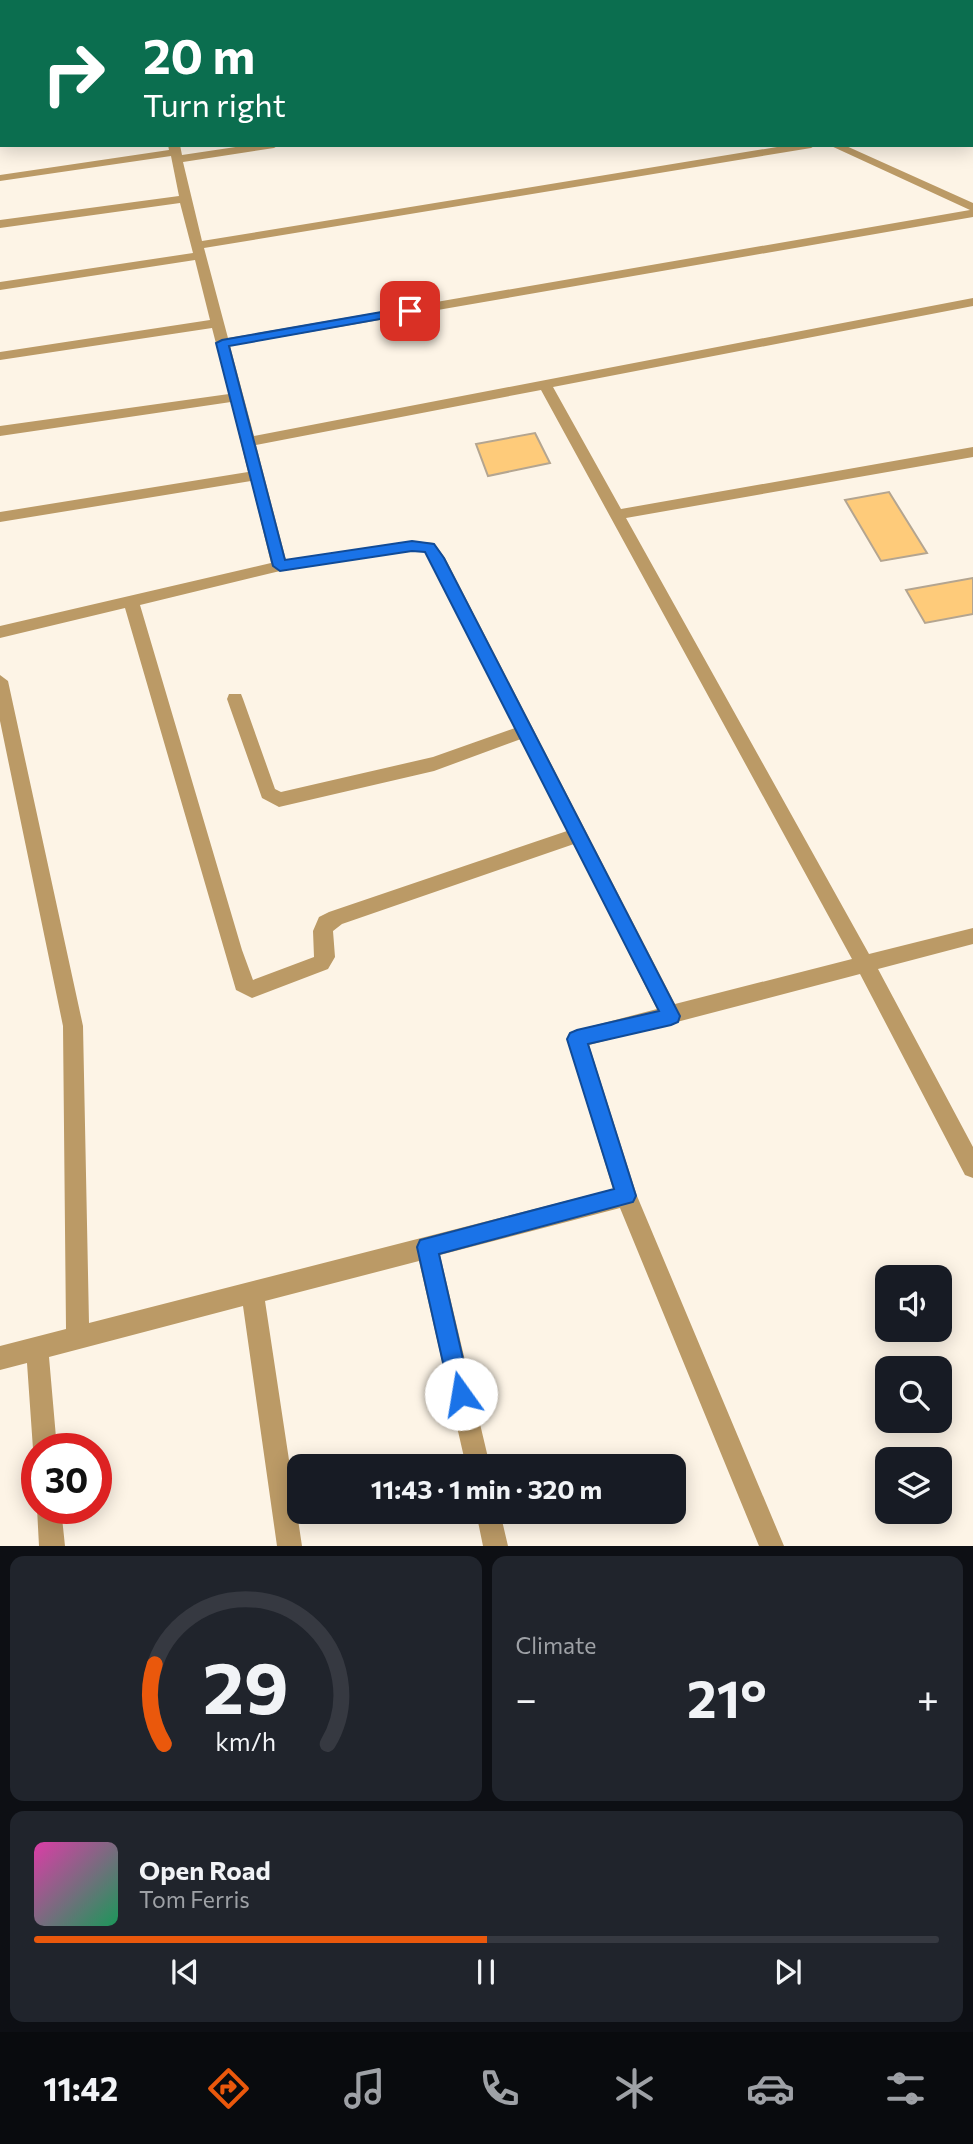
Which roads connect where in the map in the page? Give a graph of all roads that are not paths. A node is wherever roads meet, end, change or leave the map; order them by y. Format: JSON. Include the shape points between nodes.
{"nodes":[{"id":1,"x":246,"y":147,"type":"edge"},
{"id":2,"x":799,"y":147,"type":"edge"},
{"id":3,"x":838,"y":147,"type":"edge"},
{"id":4,"x":176,"y":152,"type":"edge"},
{"id":5,"x":0,"y":178,"type":"edge"},
{"id":6,"x":185,"y":199,"type":"junction"},
{"id":7,"x":973,"y":207,"type":"edge"},
{"id":8,"x":973,"y":213,"type":"edge"},
{"id":9,"x":0,"y":224,"type":"edge"},
{"id":10,"x":198,"y":250,"type":"junction"},
{"id":11,"x":0,"y":286,"type":"edge"},
{"id":12,"x":973,"y":302,"type":"edge"},
{"id":13,"x":218,"y":323,"type":"junction"},
{"id":14,"x":222,"y":343,"type":"junction"},
{"id":15,"x":0,"y":356,"type":"edge"},
{"id":16,"x":544,"y":383,"type":"junction"},
{"id":17,"x":236,"y":397,"type":"junction"},
{"id":18,"x":0,"y":431,"type":"edge"},
{"id":19,"x":248,"y":442,"type":"junction"},
{"id":20,"x":973,"y":452,"type":"edge"},
{"id":21,"x":257,"y":475,"type":"junction"},
{"id":22,"x":616,"y":515,"type":"junction"},
{"id":23,"x":0,"y":517,"type":"edge"},
{"id":24,"x":280,"y":566,"type":"junction"},
{"id":25,"x":131,"y":601,"type":"junction"},
{"id":26,"x":0,"y":632,"type":"edge"},
{"id":27,"x":0,"y":681,"type":"edge"},
{"id":28,"x":235,"y":699,"type":"dead end"},
{"id":29,"x":525,"y":731,"type":"junction"},
{"id":30,"x":579,"y":835,"type":"junction"},
{"id":31,"x":973,"y":936,"type":"edge"},
{"id":32,"x":865,"y":965,"type":"junction"},
{"id":33,"x":671,"y":1016,"type":"junction"},
{"id":34,"x":973,"y":1168,"type":"edge"},
{"id":35,"x":626,"y":1196,"type":"junction"},
{"id":36,"x":427,"y":1247,"type":"junction"},
{"id":37,"x":252,"y":1293,"type":"junction"},
{"id":38,"x":78,"y":1338,"type":"junction"},
{"id":39,"x":37,"y":1348,"type":"junction"},
{"id":40,"x":0,"y":1358,"type":"edge"},
{"id":41,"x":44,"y":1433,"type":"edge"},
{"id":42,"x":475,"y":1454,"type":"edge"},
{"id":43,"x":50,"y":1524,"type":"edge"},
{"id":44,"x":491,"y":1524,"type":"edge"},
{"id":45,"x":52,"y":1545,"type":"edge"},
{"id":46,"x":290,"y":1545,"type":"edge"},
{"id":47,"x":496,"y":1545,"type":"edge"},
{"id":48,"x":772,"y":1545,"type":"edge"}],
"edges":[{"from":1,"to":4,"type":"street"},
{"from":2,"to":10,"type":"street"},
{"from":3,"to":7,"type":"street"},
{"from":4,"to":5,"type":"street"},
{"from":4,"to":6,"type":"street"},
{"from":6,"to":9,"type":"street"},
{"from":6,"to":10,"type":"street"},
{"from":8,"to":14,"type":"street"},
{"from":10,"to":11,"type":"street"},
{"from":10,"to":13,"type":"street"},
{"from":12,"to":16,"type":"street"},
{"from":13,"to":14,"type":"street"},
{"from":13,"to":15,"type":"street"},
{"from":14,"to":17,"type":"street"},
{"from":16,"to":19,"type":"street"},
{"from":16,"to":22,"type":"street"},
{"from":17,"to":18,"type":"street"},
{"from":17,"to":19,"type":"street"},
{"from":19,"to":21,"type":"street"},
{"from":20,"to":22,"type":"street"},
{"from":21,"to":23,"type":"street"},
{"from":21,"to":24,"type":"street"},
{"from":22,"to":32,"type":"street"},
{"from":24,"to":25,"type":"street"},
{"from":24,"to":29,"type":"street","via":[[429,547]]},
{"from":25,"to":26,"type":"street"},
{"from":25,"to":30,"type":"street","via":[[232,950],[243,984],[252,989],[320,963],[325,957],[323,930],[336,918]]},
{"from":27,"to":38,"type":"street","via":[[73,1026]]},
{"from":28,"to":29,"type":"street","via":[[268,793],[279,800],[434,764]]},
{"from":29,"to":30,"type":"street"},
{"from":30,"to":33,"type":"street"},
{"from":31,"to":32,"type":"street"},
{"from":32,"to":33,"type":"street"},
{"from":32,"to":34,"type":"street"},
{"from":33,"to":35,"type":"street","via":[[577,1039]]},
{"from":35,"to":36,"type":"street"},
{"from":35,"to":48,"type":"street"},
{"from":36,"to":37,"type":"street"},
{"from":36,"to":42,"type":"street"},
{"from":37,"to":38,"type":"street"},
{"from":37,"to":46,"type":"street"},
{"from":38,"to":39,"type":"street"},
{"from":39,"to":40,"type":"street"},
{"from":39,"to":41,"type":"street"},
{"from":43,"to":45,"type":"street"},
{"from":44,"to":47,"type":"street"}]}
